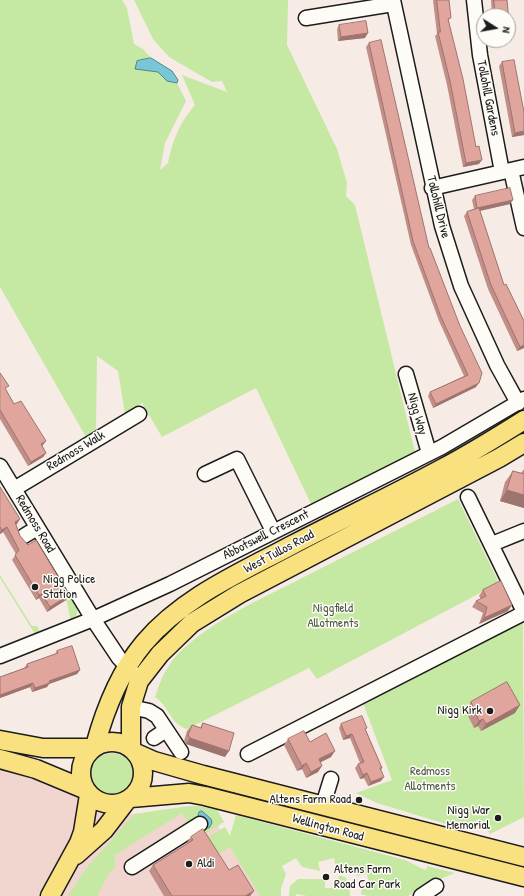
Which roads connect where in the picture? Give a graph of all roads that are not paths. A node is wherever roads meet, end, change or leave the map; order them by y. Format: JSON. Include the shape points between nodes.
{"nodes":[{"id":1,"x":474,"y":0,"type":"edge"},
{"id":2,"x":393,"y":2,"type":"edge"},
{"id":3,"x":306,"y":18,"type":"dead end"},
{"id":4,"x":512,"y":169,"type":"edge"},
{"id":5,"x":432,"y":188,"type":"junction"},
{"id":6,"x":524,"y":228,"type":"edge"},
{"id":7,"x":406,"y":374,"type":"dead end"},
{"id":8,"x":521,"y":401,"type":"edge"},
{"id":9,"x":139,"y":414,"type":"dead end"},
{"id":10,"x":524,"y":420,"type":"edge"},
{"id":11,"x":524,"y":443,"type":"edge"},
{"id":12,"x":428,"y":453,"type":"junction"},
{"id":13,"x":0,"y":466,"type":"edge"},
{"id":14,"x":205,"y":474,"type":"dead end"},
{"id":15,"x":14,"y":488,"type":"junction"},
{"id":16,"x":468,"y":497,"type":"dead end"},
{"id":17,"x":37,"y":528,"type":"junction"},
{"id":18,"x":524,"y":531,"type":"edge"},
{"id":19,"x":273,"y":532,"type":"junction"},
{"id":20,"x":24,"y":536,"type":"dead end"},
{"id":21,"x":492,"y":544,"type":"junction"},
{"id":22,"x":524,"y":612,"type":"edge"},
{"id":23,"x":93,"y":619,"type":"junction"},
{"id":24,"x":0,"y":656,"type":"edge"},
{"id":25,"x":128,"y":666,"type":"junction"},
{"id":26,"x":139,"y":682,"type":"junction"},
{"id":27,"x":130,"y":707,"type":"junction"},
{"id":28,"x":166,"y":730,"type":"junction"},
{"id":29,"x":154,"y":738,"type":"dead end"},
{"id":30,"x":0,"y":740,"type":"edge"},
{"id":31,"x":94,"y":747,"type":"junction"},
{"id":32,"x":134,"y":751,"type":"junction"},
{"id":33,"x":181,"y":752,"type":"dead end"},
{"id":34,"x":248,"y":754,"type":"dead end"},
{"id":35,"x":0,"y":759,"type":"edge"},
{"id":36,"x":331,"y":779,"type":"dead end"},
{"id":37,"x":87,"y":792,"type":"junction"},
{"id":38,"x":129,"y":799,"type":"junction"},
{"id":39,"x":323,"y":805,"type":"junction"},
{"id":40,"x":200,"y":824,"type":"dead end"},
{"id":41,"x":524,"y":857,"type":"edge"},
{"id":42,"x":69,"y":863,"type":"junction"},
{"id":43,"x":132,"y":867,"type":"dead end"},
{"id":44,"x":524,"y":877,"type":"edge"},
{"id":45,"x":436,"y":886,"type":"dead end"},
{"id":46,"x":50,"y":896,"type":"edge"},
{"id":47,"x":421,"y":896,"type":"edge"}],
"edges":[{"from":1,"to":4,"type":"street","name":"Tollohill Gardens","via":[[480,55]]},
{"from":2,"to":3,"type":"street"},
{"from":2,"to":5,"type":"street","name":"Tollohill Drive"},
{"from":4,"to":5,"type":"street"},
{"from":4,"to":6,"type":"street","name":"Tollohill Gardens"},
{"from":5,"to":8,"type":"street","name":"Tollohill Drive","via":[[461,286],[497,365]]},
{"from":7,"to":12,"type":"street","name":"Nigg Way"},
{"from":8,"to":12,"type":"street","name":"Abbotswell Crescent"},
{"from":9,"to":15,"type":"street","name":"Redmoss Walk"},
{"from":10,"to":25,"type":"main road","name":"West Tullos Road","via":[[443,468],[214,586],[174,614],[144,643]]},
{"from":11,"to":26,"type":"main road","name":"West Tullos Road","via":[[212,609],[192,623],[160,654]]},
{"from":12,"to":19,"type":"street","name":"Abbotswell Crescent"},
{"from":13,"to":15,"type":"street","name":"Redmoss Road"},
{"from":14,"to":19,"type":"street","via":[[237,459]]},
{"from":15,"to":17,"type":"street","name":"Redmoss Road"},
{"from":16,"to":21,"type":"street"},
{"from":17,"to":20,"type":"street"},
{"from":17,"to":23,"type":"street","name":"Redmoss Road"},
{"from":18,"to":21,"type":"street"},
{"from":19,"to":23,"type":"street","name":"Abbotswell Crescent"},
{"from":21,"to":22,"type":"street"},
{"from":22,"to":34,"type":"street"},
{"from":23,"to":24,"type":"street","name":"Abbotswell Crescent"},
{"from":23,"to":25,"type":"street","name":"Redmoss Road","via":[[119,658]]},
{"from":25,"to":26,"type":"street","name":"Redmoss Road"},
{"from":25,"to":31,"type":"main road","name":"West Tullos Road","via":[[108,704]]},
{"from":26,"to":27,"type":"main road","name":"West Tullos Road"},
{"from":27,"to":28,"type":"street","via":[[154,712]]},
{"from":27,"to":32,"type":"main road","name":"West Tullos Road"},
{"from":28,"to":29,"type":"street"},
{"from":28,"to":33,"type":"street"},
{"from":30,"to":31,"type":"main road","via":[[43,748]]},
{"from":31,"to":32,"type":"main road","via":[[104,742],[113,742],[123,744]]},
{"from":31,"to":37,"type":"main road","via":[[85,757],[81,767],[81,778]]},
{"from":32,"to":38,"type":"main road","via":[[143,768],[143,777],[141,785]]},
{"from":32,"to":39,"type":"main road","name":"Wellington Road","via":[[167,765]]},
{"from":35,"to":37,"type":"main road","via":[[36,769]]},
{"from":36,"to":39,"type":"street"},
{"from":37,"to":38,"type":"main road","via":[[107,804],[118,804]]},
{"from":37,"to":42,"type":"main road","via":[[83,832]]},
{"from":38,"to":42,"type":"main road","via":[[104,830]]},
{"from":38,"to":44,"type":"main road","name":"Wellington Road","via":[[189,793],[205,796]]},
{"from":39,"to":41,"type":"main road","name":"Wellington Road"},
{"from":40,"to":43,"type":"street"},
{"from":42,"to":46,"type":"main road"},
{"from":45,"to":47,"type":"street"}]}
